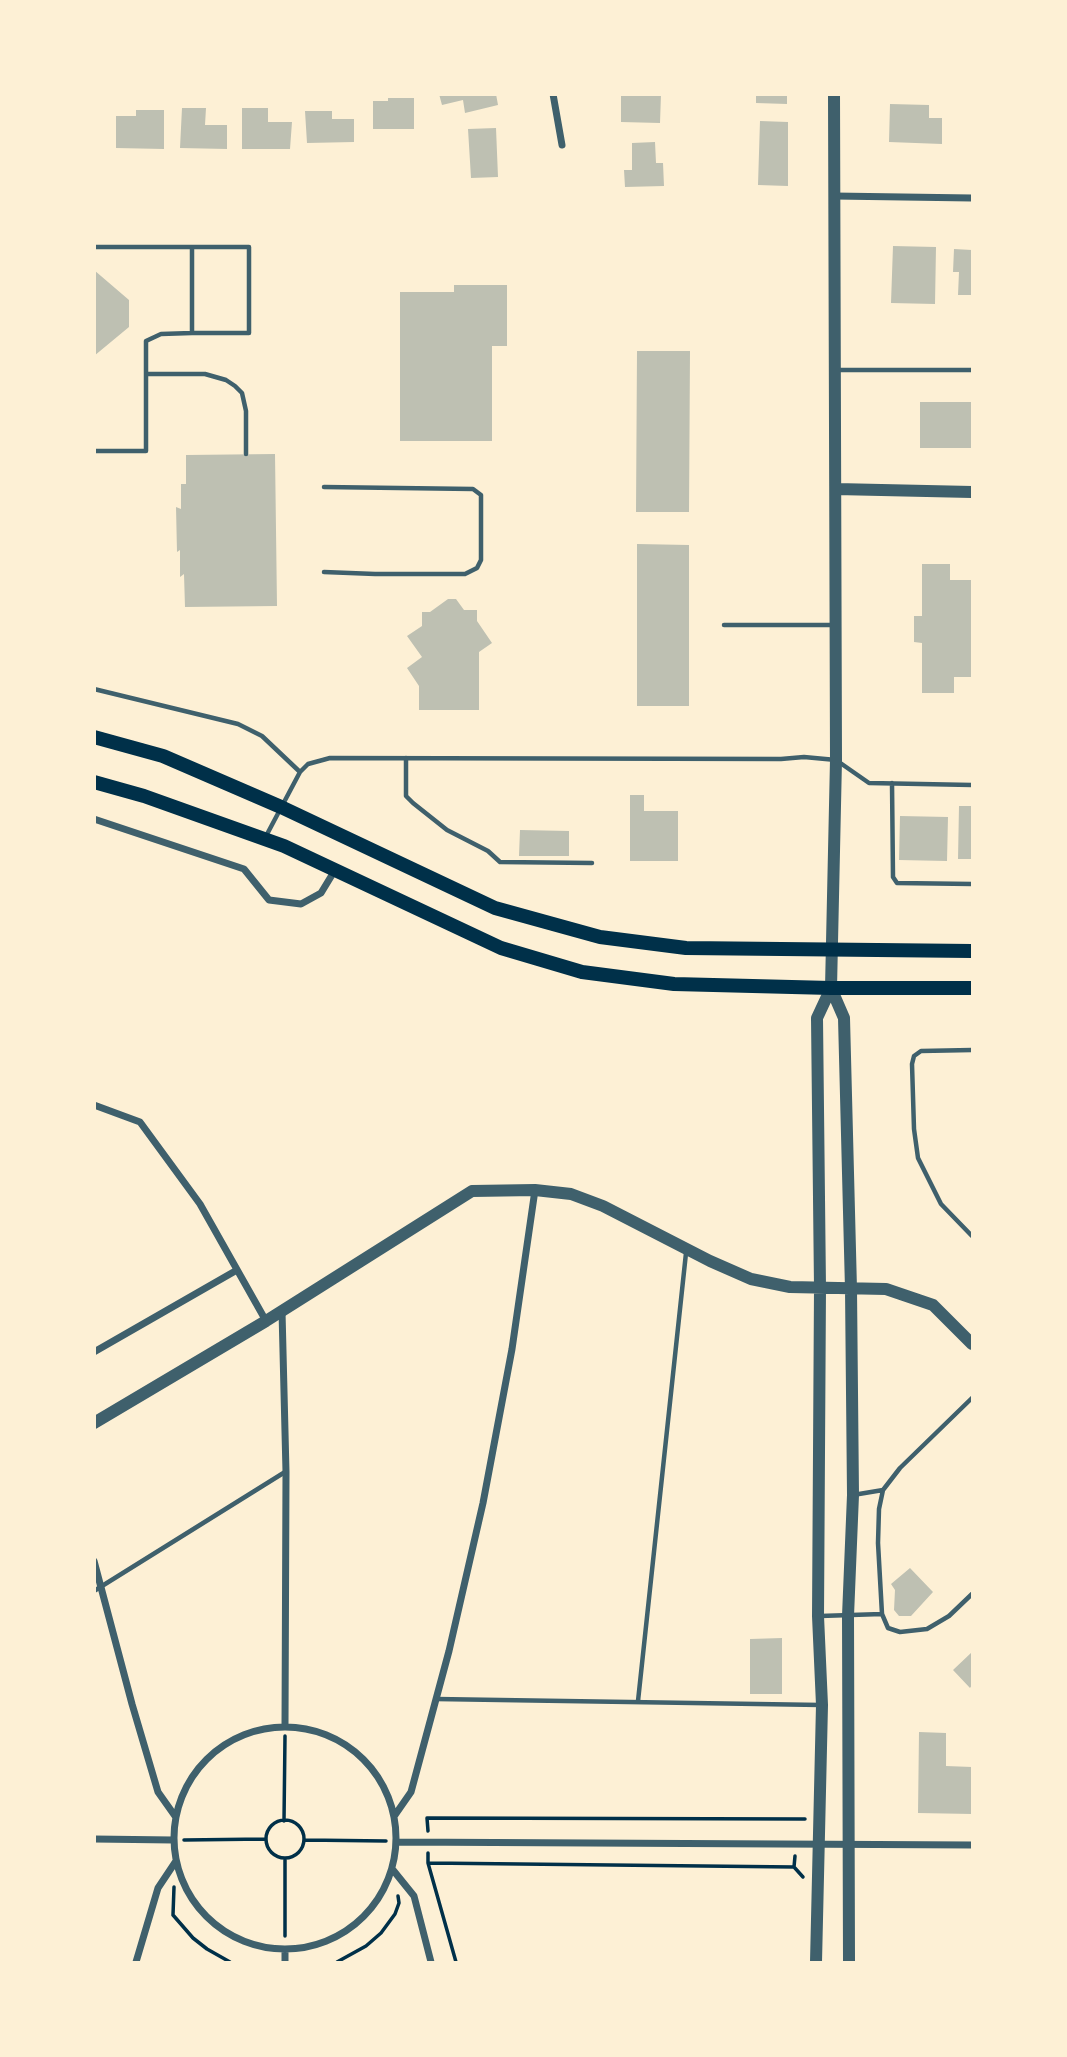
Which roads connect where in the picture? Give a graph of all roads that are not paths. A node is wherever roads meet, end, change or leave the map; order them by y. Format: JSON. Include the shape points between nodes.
{"nodes":[{"id":1,"x":553,"y":94,"type":"edge"},
{"id":2,"x":834,"y":94,"type":"edge"},
{"id":3,"x":562,"y":145,"type":"dead end"},
{"id":4,"x":834,"y":196,"type":"junction"},
{"id":5,"x":972,"y":198,"type":"edge"},
{"id":6,"x":94,"y":247,"type":"edge"},
{"id":7,"x":192,"y":247,"type":"junction"},
{"id":8,"x":192,"y":333,"type":"junction"},
{"id":9,"x":835,"y":370,"type":"junction"},
{"id":10,"x":972,"y":370,"type":"edge"},
{"id":11,"x":147,"y":374,"type":"junction"},
{"id":12,"x":94,"y":451,"type":"edge"},
{"id":13,"x":246,"y":454,"type":"dead end"},
{"id":14,"x":324,"y":487,"type":"dead end"},
{"id":15,"x":836,"y":489,"type":"junction"},
{"id":16,"x":972,"y":492,"type":"edge"},
{"id":17,"x":324,"y":572,"type":"dead end"},
{"id":18,"x":724,"y":625,"type":"dead end"},
{"id":19,"x":836,"y":625,"type":"junction"},
{"id":20,"x":94,"y":689,"type":"edge"},
{"id":21,"x":94,"y":737,"type":"edge"},
{"id":22,"x":406,"y":758,"type":"junction"},
{"id":23,"x":836,"y":760,"type":"junction"},
{"id":24,"x":300,"y":772,"type":"junction"},
{"id":25,"x":94,"y":782,"type":"edge"},
{"id":26,"x":892,"y":783,"type":"junction"},
{"id":27,"x":972,"y":785,"type":"edge"},
{"id":28,"x":281,"y":807,"type":"junction"},
{"id":29,"x":94,"y":819,"type":"edge"},
{"id":30,"x":264,"y":839,"type":"junction"},
{"id":31,"x":592,"y":863,"type":"dead end"},
{"id":32,"x":335,"y":869,"type":"junction"},
{"id":33,"x":972,"y":884,"type":"edge"},
{"id":34,"x":831,"y":949,"type":"junction"},
{"id":35,"x":972,"y":951,"type":"edge"},
{"id":36,"x":831,"y":988,"type":"junction"},
{"id":37,"x":972,"y":988,"type":"edge"},
{"id":38,"x":972,"y":1050,"type":"edge"},
{"id":39,"x":94,"y":1105,"type":"edge"},
{"id":40,"x":535,"y":1190,"type":"junction"},
{"id":41,"x":972,"y":1236,"type":"edge"},
{"id":42,"x":686,"y":1249,"type":"junction"},
{"id":43,"x":237,"y":1270,"type":"junction"},
{"id":44,"x":820,"y":1288,"type":"junction"},
{"id":45,"x":850,"y":1289,"type":"junction"},
{"id":46,"x":282,"y":1311,"type":"junction"},
{"id":47,"x":266,"y":1321,"type":"junction"},
{"id":48,"x":972,"y":1344,"type":"edge"},
{"id":49,"x":94,"y":1352,"type":"edge"},
{"id":50,"x":972,"y":1398,"type":"edge"},
{"id":51,"x":94,"y":1423,"type":"edge"},
{"id":52,"x":286,"y":1472,"type":"junction"},
{"id":53,"x":883,"y":1490,"type":"junction"},
{"id":54,"x":853,"y":1495,"type":"junction"},
{"id":55,"x":94,"y":1561,"type":"edge"},
{"id":56,"x":97,"y":1589,"type":"edge"},
{"id":57,"x":972,"y":1594,"type":"edge"},
{"id":58,"x":882,"y":1614,"type":"junction"},
{"id":59,"x":818,"y":1616,"type":"junction"},
{"id":60,"x":848,"y":1616,"type":"junction"},
{"id":61,"x":436,"y":1699,"type":"junction"},
{"id":62,"x":638,"y":1701,"type":"junction"},
{"id":63,"x":822,"y":1705,"type":"junction"},
{"id":64,"x":285,"y":1726,"type":"junction"},
{"id":65,"x":395,"y":1815,"type":"junction"},
{"id":66,"x":176,"y":1816,"type":"junction"},
{"id":67,"x":94,"y":1839,"type":"edge"},
{"id":68,"x":173,"y":1840,"type":"junction"},
{"id":69,"x":398,"y":1842,"type":"junction"},
{"id":70,"x":818,"y":1845,"type":"junction"},
{"id":71,"x":847,"y":1845,"type":"junction"},
{"id":72,"x":972,"y":1845,"type":"edge"},
{"id":73,"x":176,"y":1861,"type":"junction"},
{"id":74,"x":393,"y":1870,"type":"junction"},
{"id":75,"x":285,"y":1949,"type":"junction"},
{"id":76,"x":136,"y":1962,"type":"edge"},
{"id":77,"x":285,"y":1962,"type":"edge"},
{"id":78,"x":431,"y":1962,"type":"edge"},
{"id":79,"x":816,"y":1962,"type":"edge"},
{"id":80,"x":849,"y":1962,"type":"edge"}],
"edges":[{"from":1,"to":3,"type":"street"},
{"from":2,"to":4,"type":"street"},
{"from":4,"to":5,"type":"street"},
{"from":4,"to":9,"type":"street"},
{"from":6,"to":7,"type":"lane"},
{"from":7,"to":8,"type":"lane"},
{"from":7,"to":8,"type":"lane","via":[[248,247],[249,333]]},
{"from":8,"to":11,"type":"lane","via":[[160,334],[146,341]]},
{"from":9,"to":10,"type":"lane"},
{"from":9,"to":15,"type":"street"},
{"from":11,"to":12,"type":"lane","via":[[146,451]]},
{"from":11,"to":13,"type":"lane","via":[[205,374],[235,386],[242,393],[246,411]]},
{"from":14,"to":17,"type":"lane","via":[[467,488],[481,495],[481,560],[477,568],[465,573]]},
{"from":15,"to":16,"type":"street"},
{"from":15,"to":19,"type":"street"},
{"from":18,"to":19,"type":"lane"},
{"from":19,"to":23,"type":"street"},
{"from":20,"to":24,"type":"lane","via":[[238,724],[262,736]]},
{"from":21,"to":28,"type":"main road","via":[[163,756]]},
{"from":22,"to":23,"type":"lane"},
{"from":22,"to":24,"type":"lane","via":[[330,758],[308,764]]},
{"from":22,"to":31,"type":"lane","via":[[406,796],[412,803],[500,862]]},
{"from":23,"to":26,"type":"lane","via":[[869,783]]},
{"from":23,"to":34,"type":"street"},
{"from":24,"to":28,"type":"lane"},
{"from":25,"to":30,"type":"main road"},
{"from":26,"to":27,"type":"lane"},
{"from":26,"to":33,"type":"lane","via":[[893,877],[897,883]]},
{"from":28,"to":30,"type":"lane"},
{"from":28,"to":34,"type":"main road","via":[[495,908],[600,937],[686,948]]},
{"from":29,"to":32,"type":"street","via":[[244,869],[269,900],[300,904],[321,893]]},
{"from":30,"to":32,"type":"main road"},
{"from":32,"to":36,"type":"main road","via":[[501,948],[582,972],[674,984]]},
{"from":34,"to":35,"type":"main road"},
{"from":34,"to":36,"type":"street"},
{"from":36,"to":37,"type":"main road"},
{"from":36,"to":44,"type":"street","via":[[817,1018]]},
{"from":36,"to":45,"type":"street","via":[[844,1018]]},
{"from":38,"to":41,"type":"lane","via":[[921,1051],[912,1064],[918,1158],[940,1204]]},
{"from":39,"to":43,"type":"street","via":[[140,1122],[201,1204]]},
{"from":40,"to":42,"type":"street","via":[[571,1194],[603,1206]]},
{"from":40,"to":46,"type":"street","via":[[472,1191]]},
{"from":40,"to":61,"type":"street","via":[[483,1503]]},
{"from":42,"to":44,"type":"street","via":[[751,1279]]},
{"from":42,"to":62,"type":"lane"},
{"from":43,"to":47,"type":"street"},
{"from":43,"to":49,"type":"street"},
{"from":44,"to":45,"type":"street"},
{"from":44,"to":59,"type":"street"},
{"from":45,"to":48,"type":"street","via":[[886,1289],[933,1305]]},
{"from":45,"to":54,"type":"street"},
{"from":46,"to":47,"type":"street"},
{"from":46,"to":52,"type":"street"},
{"from":47,"to":51,"type":"street"},
{"from":50,"to":53,"type":"lane"},
{"from":52,"to":56,"type":"lane"},
{"from":52,"to":64,"type":"street"},
{"from":53,"to":54,"type":"lane"},
{"from":53,"to":58,"type":"lane","via":[[878,1543]]},
{"from":54,"to":60,"type":"street"},
{"from":55,"to":56,"type":"street"},
{"from":56,"to":66,"type":"street","via":[[158,1792]]},
{"from":57,"to":58,"type":"lane","via":[[927,1629],[900,1632],[888,1628]]},
{"from":58,"to":60,"type":"lane"},
{"from":59,"to":60,"type":"lane"},
{"from":59,"to":63,"type":"street"},
{"from":60,"to":71,"type":"street"},
{"from":61,"to":62,"type":"lane"},
{"from":61,"to":65,"type":"street","via":[[411,1792]]},
{"from":62,"to":63,"type":"lane"},
{"from":63,"to":70,"type":"street"},
{"from":64,"to":65,"type":"street","via":[[323,1732],[356,1751],[381,1779]]},
{"from":64,"to":66,"type":"street","via":[[247,1732],[214,1751],[189,1780]]},
{"from":65,"to":69,"type":"street"},
{"from":66,"to":68,"type":"street"},
{"from":67,"to":68,"type":"street"},
{"from":68,"to":73,"type":"street"},
{"from":69,"to":70,"type":"street"},
{"from":69,"to":74,"type":"street"},
{"from":70,"to":71,"type":"street"},
{"from":70,"to":79,"type":"street"},
{"from":71,"to":72,"type":"street"},
{"from":71,"to":80,"type":"street"},
{"from":73,"to":75,"type":"street","via":[[190,1896],[215,1924],[247,1943]]},
{"from":73,"to":76,"type":"street","via":[[158,1888]]},
{"from":74,"to":75,"type":"street","via":[[377,1902],[352,1928],[320,1944]]},
{"from":74,"to":78,"type":"street","via":[[414,1896]]},
{"from":75,"to":77,"type":"street"}]}
